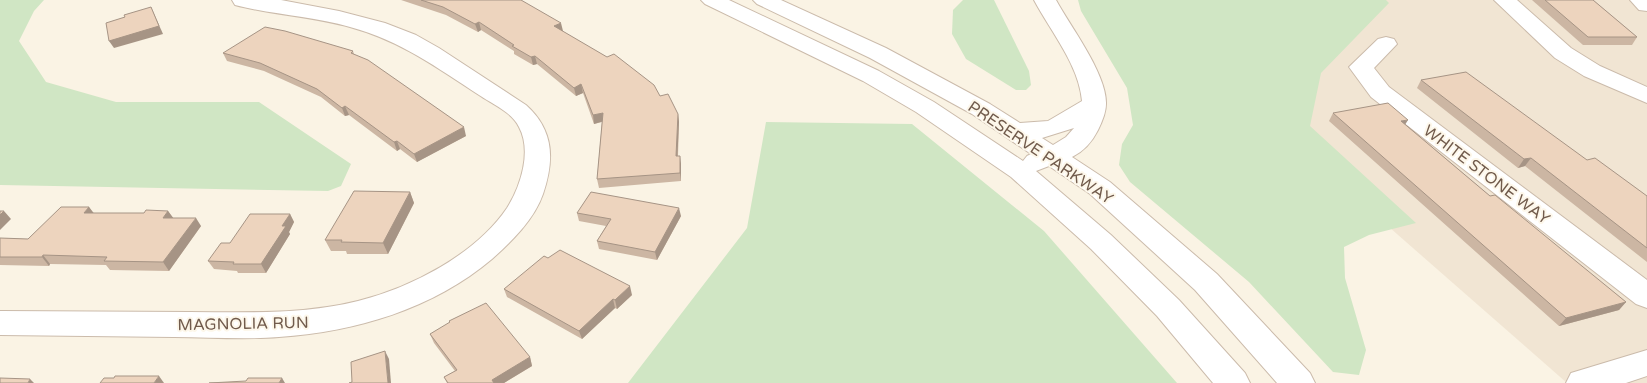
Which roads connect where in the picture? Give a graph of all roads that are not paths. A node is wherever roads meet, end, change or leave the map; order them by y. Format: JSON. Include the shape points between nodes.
{"nodes":[{"id":1,"x":712,"y":0,"type":"edge"},
{"id":2,"x":764,"y":0,"type":"edge"},
{"id":3,"x":1045,"y":0,"type":"edge"},
{"id":4,"x":1505,"y":0,"type":"edge"},
{"id":5,"x":1641,"y":0,"type":"edge"},
{"id":6,"x":242,"y":1,"type":"edge"},
{"id":7,"x":1647,"y":4,"type":"edge"},
{"id":8,"x":1386,"y":44,"type":"dead end"},
{"id":9,"x":1647,"y":96,"type":"edge"},
{"id":10,"x":1094,"y":104,"type":"junction"},
{"id":11,"x":1015,"y":131,"type":"junction"},
{"id":12,"x":1050,"y":155,"type":"junction"},
{"id":13,"x":1020,"y":170,"type":"junction"},
{"id":14,"x":1647,"y":296,"type":"edge"},
{"id":15,"x":0,"y":323,"type":"edge"},
{"id":16,"x":1647,"y":363,"type":"edge"},
{"id":17,"x":1233,"y":383,"type":"edge"},
{"id":18,"x":1298,"y":383,"type":"edge"},
{"id":19,"x":1583,"y":383,"type":"edge"}],
"edges":[{"from":1,"to":13,"type":"street","name":"PRESERVE PARKWAY","via":[[871,76],[925,107]]},
{"from":2,"to":11,"type":"street","name":"PRESERVE PARKWAY","via":[[878,53],[982,109]]},
{"from":3,"to":10,"type":"street","via":[[1086,75]]},
{"from":4,"to":9,"type":"street","via":[[1563,52],[1616,84]]},
{"from":5,"to":7,"type":"street"},
{"from":6,"to":15,"type":"street","name":"MAGNOLIA RUN","via":[[340,16],[397,36],[433,54],[511,105],[532,128],[538,156],[533,187],[523,208],[496,239],[448,276],[394,302],[318,322],[277,325]]},
{"from":8,"to":14,"type":"street","name":"WHITE STONE WAY","via":[[1360,67],[1380,92]]},
{"from":10,"to":11,"type":"street","via":[[1065,124],[1040,131]]},
{"from":10,"to":12,"type":"street","via":[[1087,128],[1080,138],[1067,149]]},
{"from":11,"to":12,"type":"street","name":"PRESERVE PARKWAY"},
{"from":12,"to":13,"type":"street"},
{"from":12,"to":18,"type":"street","name":"PRESERVE PARKWAY","via":[[1100,188],[1206,282]]},
{"from":13,"to":17,"type":"street","name":"PRESERVE PARKWAY","via":[[1101,242],[1161,302]]},
{"from":16,"to":19,"type":"street"}]}
